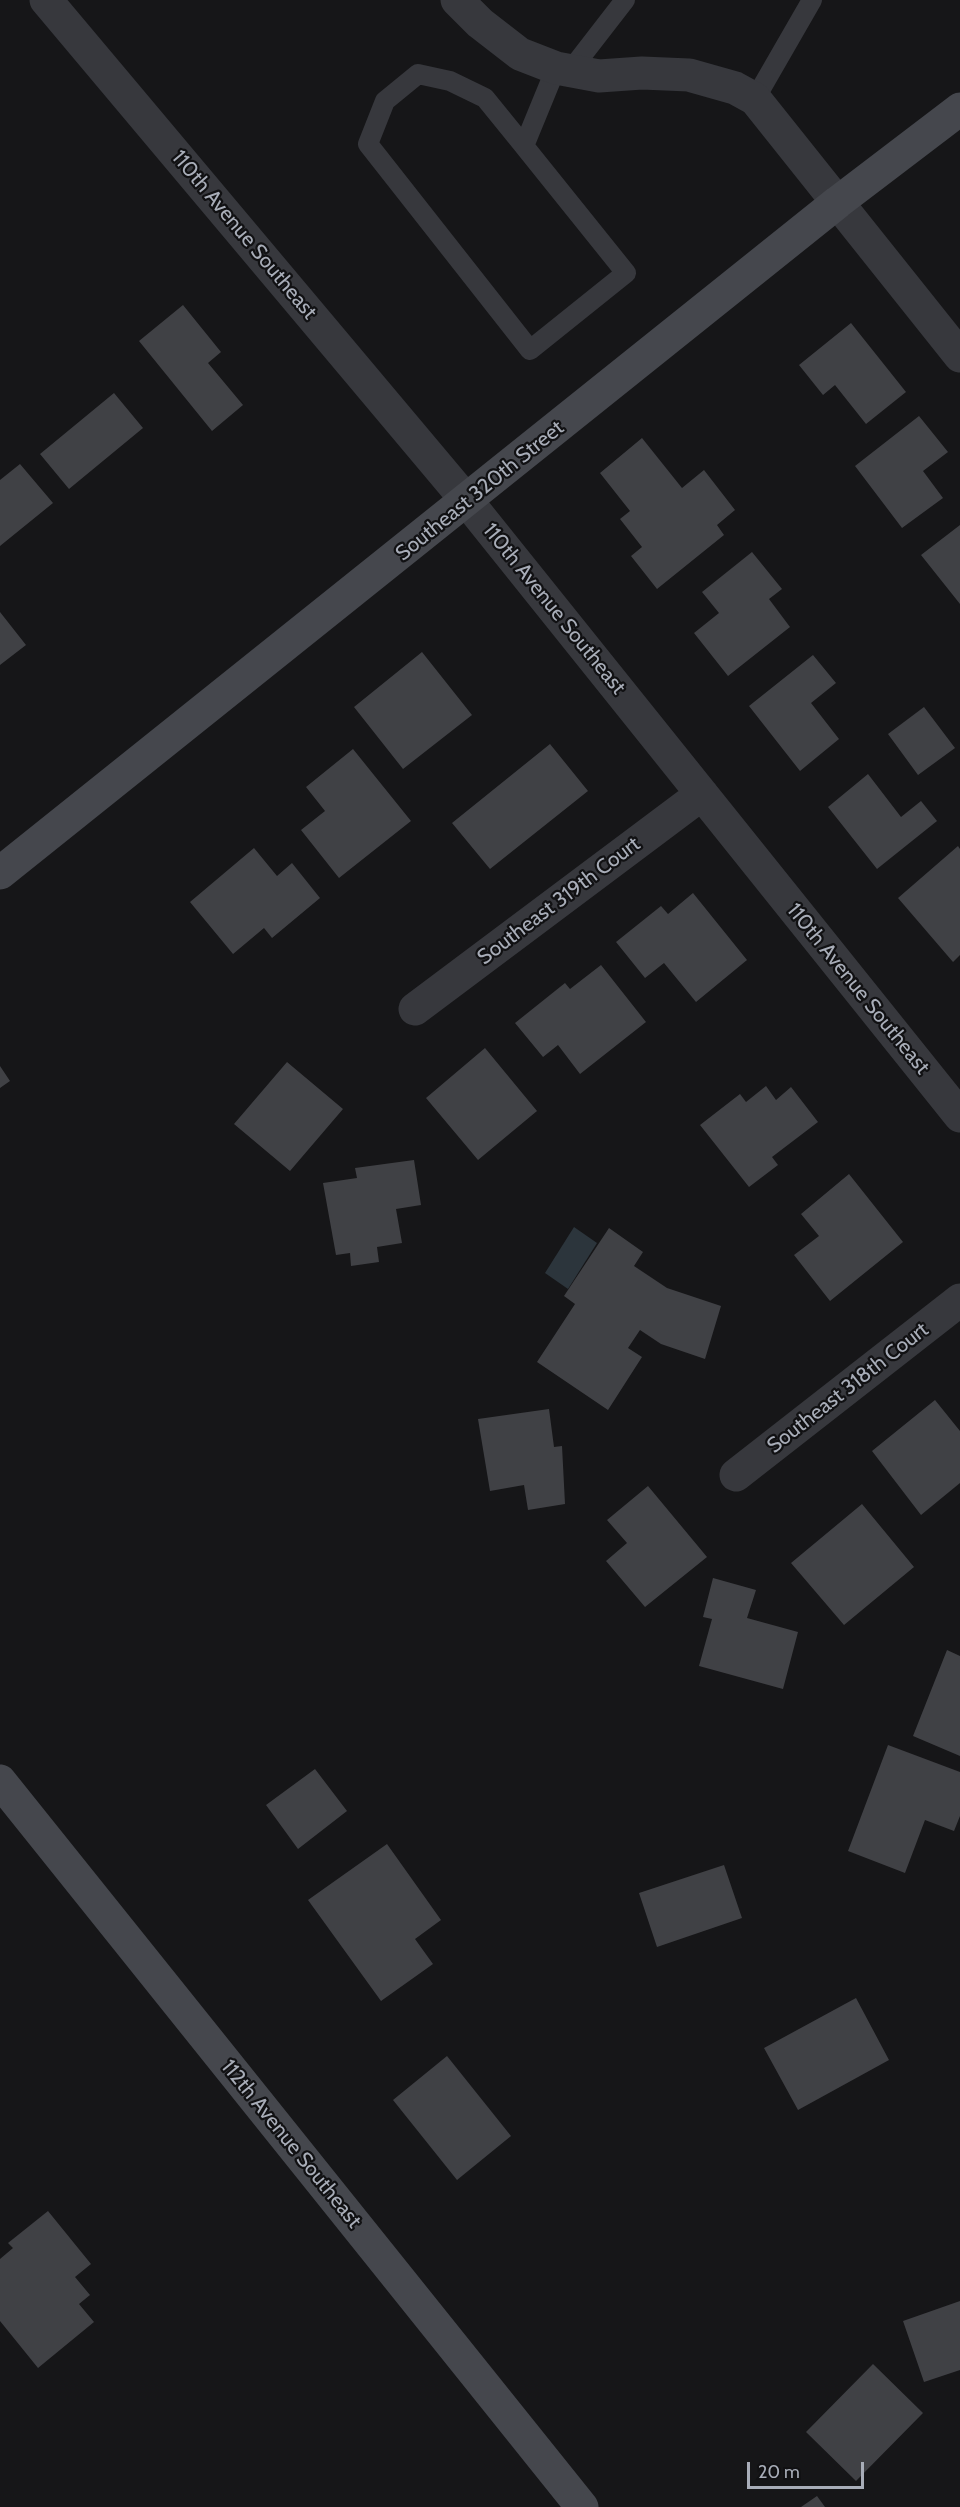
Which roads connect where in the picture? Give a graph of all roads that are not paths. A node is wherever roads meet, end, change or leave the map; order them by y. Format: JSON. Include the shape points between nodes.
{"nodes":[{"id":1,"x":46,"y":0,"type":"edge"},
{"id":2,"x":457,"y":0,"type":"edge"},
{"id":3,"x":625,"y":0,"type":"edge"},
{"id":4,"x":812,"y":0,"type":"edge"},
{"id":5,"x":563,"y":69,"type":"junction"},
{"id":6,"x":755,"y":99,"type":"junction"},
{"id":7,"x":960,"y":109,"type":"edge"},
{"id":8,"x":524,"y":146,"type":"junction"},
{"id":9,"x":838,"y":202,"type":"junction"},
{"id":10,"x":960,"y":356,"type":"edge"},
{"id":11,"x":467,"y":501,"type":"junction"},
{"id":12,"x":702,"y":794,"type":"junction"},
{"id":13,"x":1,"y":870,"type":"edge"},
{"id":14,"x":415,"y":1009,"type":"dead end"},
{"id":15,"x":960,"y":1116,"type":"edge"},
{"id":16,"x":960,"y":1300,"type":"edge"},
{"id":17,"x":736,"y":1475,"type":"dead end"},
{"id":18,"x":0,"y":1780,"type":"edge"},
{"id":19,"x":582,"y":2507,"type":"edge"}],
"edges":[{"from":1,"to":11,"type":"street","name":"110th Avenue Southeast"},
{"from":2,"to":5,"type":"street","via":[[520,54]]},
{"from":3,"to":5,"type":"lane"},
{"from":4,"to":6,"type":"lane"},
{"from":5,"to":6,"type":"street","via":[[599,76],[689,75],[735,88]]},
{"from":5,"to":8,"type":"lane"},
{"from":6,"to":9,"type":"street"},
{"from":7,"to":9,"type":"street","name":"Southeast 320th Street"},
{"from":8,"to":8,"type":"lane","via":[[626,273],[530,350],[368,144],[385,100],[418,74],[450,81],[485,98]]},
{"from":9,"to":10,"type":"street"},
{"from":9,"to":11,"type":"street","name":"Southeast 320th Street"},
{"from":11,"to":12,"type":"street","name":"110th Avenue Southeast"},
{"from":11,"to":13,"type":"street","name":"Southeast 320th Street"},
{"from":12,"to":14,"type":"street","name":"Southeast 319th Court"},
{"from":12,"to":15,"type":"street","name":"110th Avenue Southeast"},
{"from":16,"to":17,"type":"street","name":"Southeast 318th Court"},
{"from":18,"to":19,"type":"street","name":"112th Avenue Southeast"}]}
